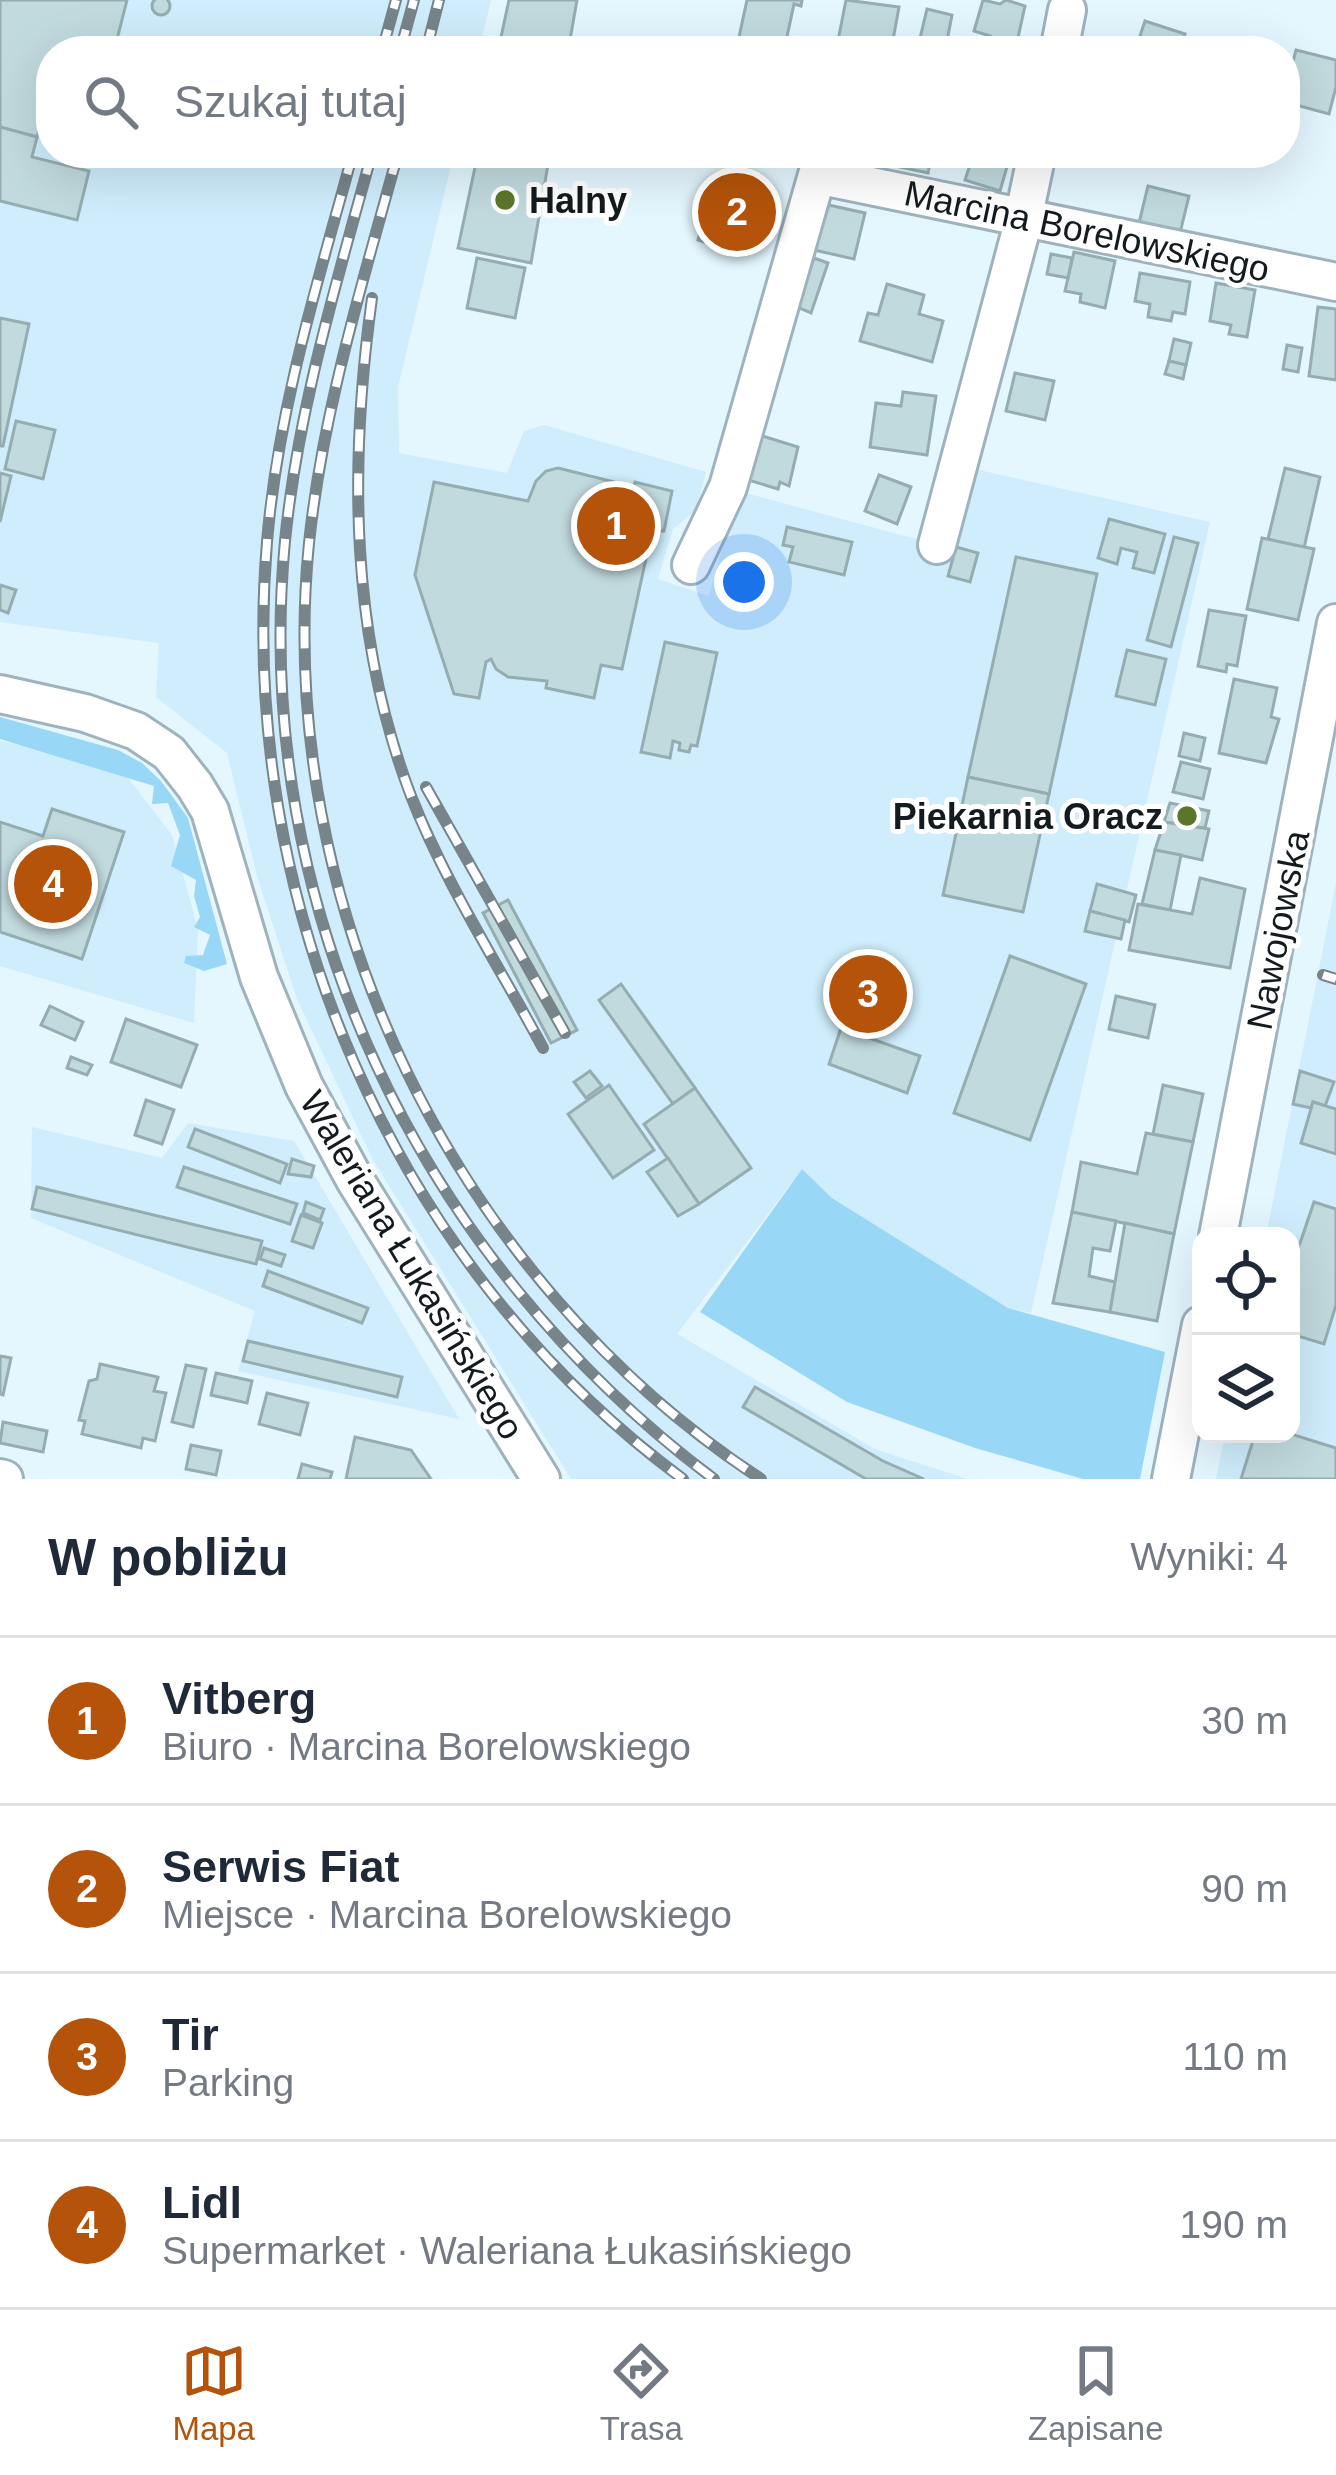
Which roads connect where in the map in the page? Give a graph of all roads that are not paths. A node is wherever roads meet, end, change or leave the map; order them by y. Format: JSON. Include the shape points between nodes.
{"nodes":[{"id":1,"x":1067,"y":10,"type":"dead end"},
{"id":2,"x":1062,"y":36,"type":"edge"},
{"id":3,"x":1034,"y":168,"type":"edge"},
{"id":4,"x":1024,"y":218,"type":"junction"},
{"id":5,"x":1336,"y":282,"type":"edge"},
{"id":6,"x":938,"y":545,"type":"dead end"},
{"id":7,"x":691,"y":565,"type":"dead end"},
{"id":8,"x":1336,"y":623,"type":"edge"},
{"id":9,"x":0,"y":694,"type":"edge"},
{"id":10,"x":1220,"y":1227,"type":"edge"},
{"id":11,"x":1199,"y":1335,"type":"edge"},
{"id":12,"x":541,"y":1479,"type":"edge"},
{"id":13,"x":1171,"y":1479,"type":"edge"}],
"edges":[{"from":1,"to":2,"type":"street"},
{"from":3,"to":4,"type":"street"},
{"from":4,"to":5,"type":"street","name":"Marcina Borelowskiego"},
{"from":4,"to":6,"type":"street"},
{"from":4,"to":7,"type":"street","name":"Marcina Borelowskiego","via":[[817,176],[728,487]]},
{"from":8,"to":10,"type":"street","name":"Nawojowska"},
{"from":9,"to":12,"type":"street","name":"Waleriana Łukasińskiego","via":[[136,730],[169,753],[195,786],[304,1086]]},
{"from":11,"to":13,"type":"street"}]}
